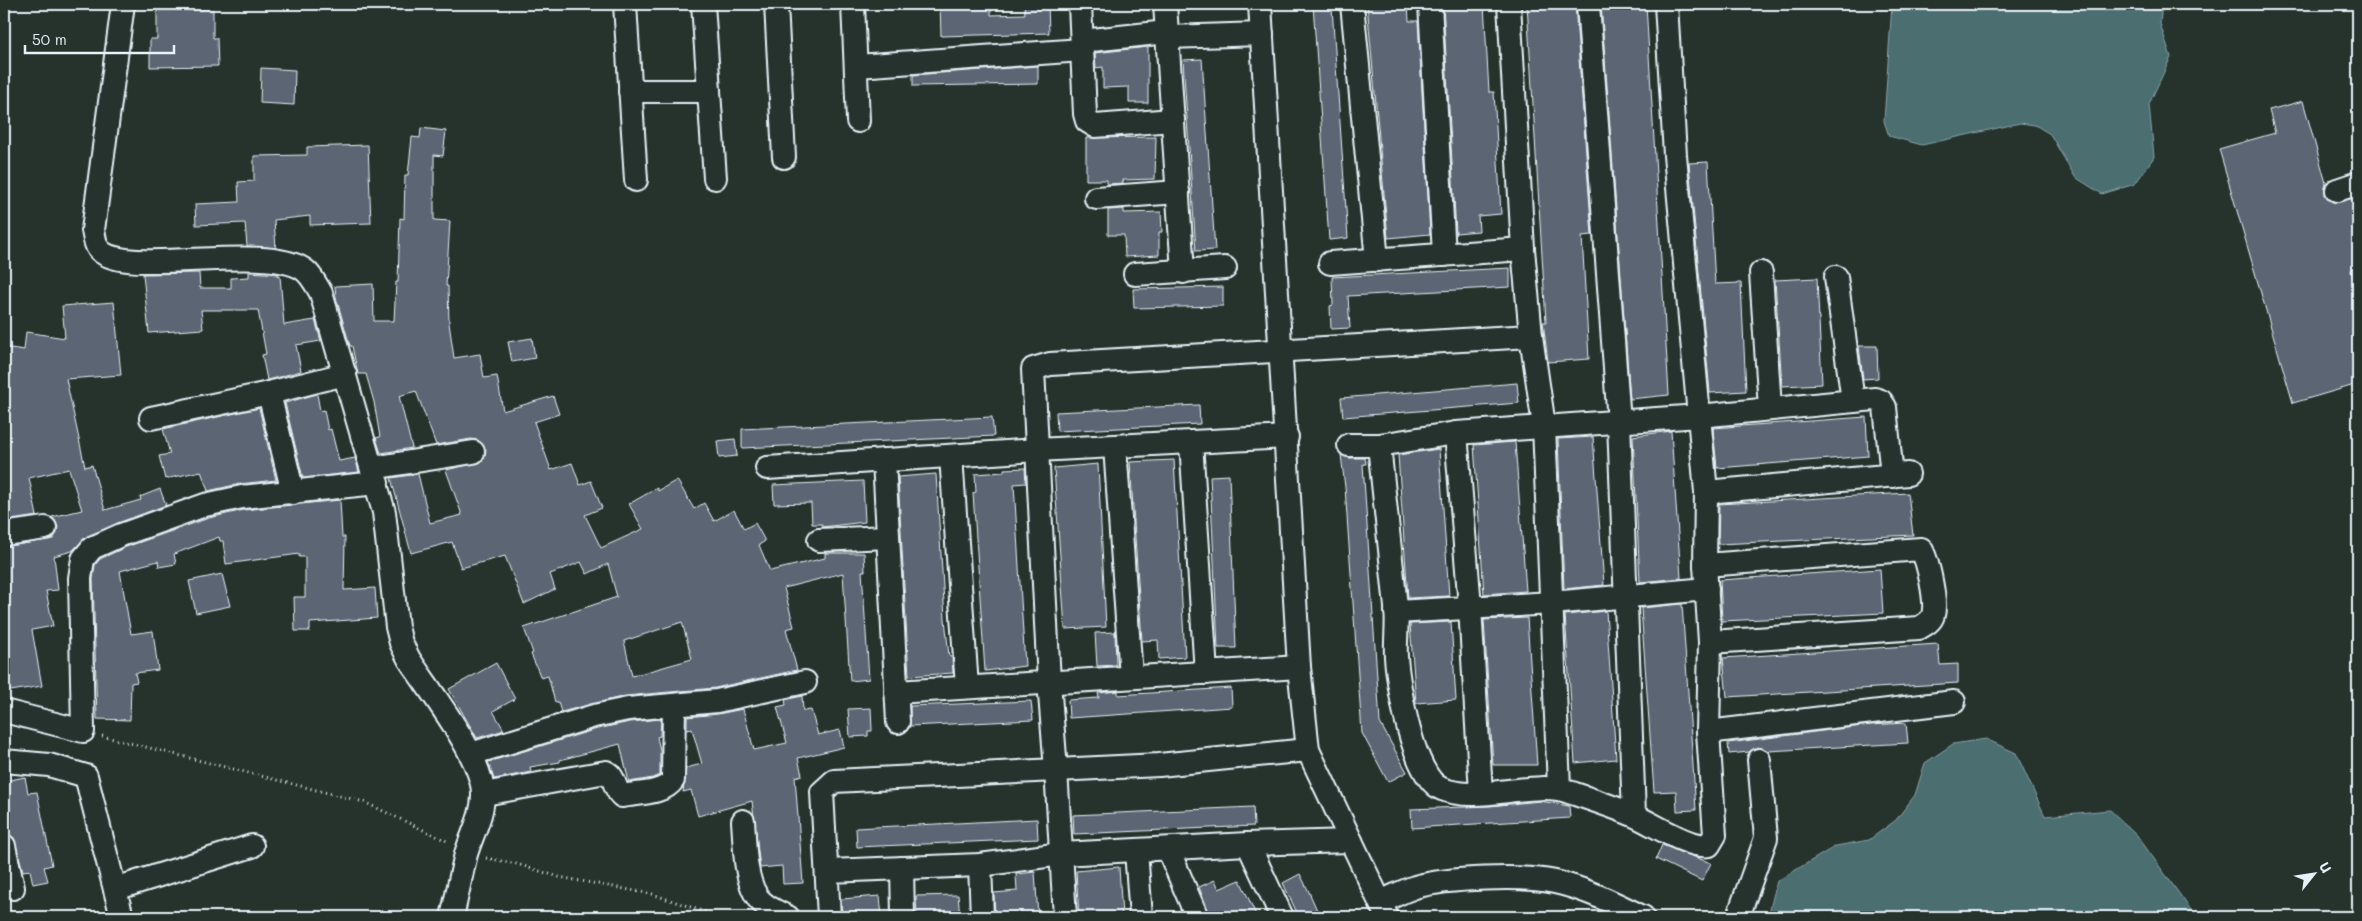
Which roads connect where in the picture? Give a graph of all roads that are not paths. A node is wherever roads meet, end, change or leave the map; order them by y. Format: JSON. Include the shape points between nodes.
{"nodes":[{"id":1,"x":123,"y":4,"type":"edge"},
{"id":2,"x":625,"y":4,"type":"edge"},
{"id":3,"x":703,"y":4,"type":"edge"},
{"id":4,"x":776,"y":4,"type":"edge"},
{"id":5,"x":853,"y":4,"type":"edge"},
{"id":6,"x":1080,"y":4,"type":"edge"},
{"id":7,"x":1166,"y":4,"type":"edge"},
{"id":8,"x":1260,"y":4,"type":"edge"},
{"id":9,"x":1352,"y":4,"type":"edge"},
{"id":10,"x":1430,"y":4,"type":"edge"},
{"id":11,"x":1509,"y":4,"type":"edge"},
{"id":12,"x":1588,"y":4,"type":"edge"},
{"id":13,"x":1666,"y":4,"type":"edge"},
{"id":14,"x":1168,"y":34,"type":"junction"},
{"id":15,"x":1262,"y":34,"type":"junction"},
{"id":16,"x":1082,"y":45,"type":"junction"},
{"id":17,"x":856,"y":66,"type":"junction"},
{"id":18,"x":630,"y":91,"type":"junction"},
{"id":19,"x":709,"y":91,"type":"junction"},
{"id":20,"x":1173,"y":120,"type":"junction"},
{"id":21,"x":858,"y":121,"type":"dead end"},
{"id":22,"x":784,"y":157,"type":"dead end"},
{"id":23,"x":714,"y":178,"type":"dead end"},
{"id":24,"x":636,"y":180,"type":"dead end"},
{"id":25,"x":2358,"y":183,"type":"edge"},
{"id":26,"x":2337,"y":190,"type":"dead end"},
{"id":27,"x":1178,"y":192,"type":"junction"},
{"id":28,"x":1096,"y":198,"type":"dead end"},
{"id":29,"x":1523,"y":249,"type":"junction"},
{"id":30,"x":1444,"y":255,"type":"junction"},
{"id":31,"x":1377,"y":260,"type":"junction"},
{"id":32,"x":1330,"y":263,"type":"dead end"},
{"id":33,"x":1226,"y":268,"type":"dead end"},
{"id":34,"x":1183,"y":272,"type":"junction"},
{"id":35,"x":1761,"y":272,"type":"dead end"},
{"id":36,"x":1135,"y":274,"type":"dead end"},
{"id":37,"x":1836,"y":277,"type":"dead end"},
{"id":38,"x":1531,"y":336,"type":"junction"},
{"id":39,"x":1282,"y":350,"type":"junction"},
{"id":40,"x":344,"y":374,"type":"junction"},
{"id":41,"x":269,"y":393,"type":"junction"},
{"id":42,"x":1853,"y":400,"type":"junction"},
{"id":43,"x":1770,"y":408,"type":"junction"},
{"id":44,"x":1699,"y":416,"type":"junction"},
{"id":45,"x":151,"y":418,"type":"dead end"},
{"id":46,"x":1619,"y":422,"type":"junction"},
{"id":47,"x":1544,"y":426,"type":"junction"},
{"id":48,"x":1456,"y":433,"type":"junction"},
{"id":49,"x":1287,"y":437,"type":"junction"},
{"id":50,"x":1190,"y":442,"type":"junction"},
{"id":51,"x":1115,"y":446,"type":"junction"},
{"id":52,"x":1350,"y":446,"type":"dead end"},
{"id":53,"x":1379,"y":446,"type":"junction"},
{"id":54,"x":1037,"y":450,"type":"junction"},
{"id":55,"x":473,"y":452,"type":"dead end"},
{"id":56,"x":951,"y":456,"type":"junction"},
{"id":57,"x":884,"y":460,"type":"junction"},
{"id":58,"x":767,"y":468,"type":"dead end"},
{"id":59,"x":375,"y":475,"type":"junction"},
{"id":60,"x":1706,"y":492,"type":"junction"},
{"id":61,"x":292,"y":494,"type":"junction"},
{"id":62,"x":45,"y":528,"type":"dead end"},
{"id":63,"x":4,"y":534,"type":"edge"},
{"id":64,"x":888,"y":537,"type":"junction"},
{"id":65,"x":819,"y":540,"type":"dead end"},
{"id":66,"x":1705,"y":566,"type":"junction"},
{"id":67,"x":1706,"y":589,"type":"junction"},
{"id":68,"x":1626,"y":595,"type":"junction"},
{"id":69,"x":1552,"y":603,"type":"junction"},
{"id":70,"x":1470,"y":608,"type":"junction"},
{"id":71,"x":1396,"y":612,"type":"junction"},
{"id":72,"x":1710,"y":642,"type":"junction"},
{"id":73,"x":1299,"y":667,"type":"junction"},
{"id":74,"x":1206,"y":672,"type":"junction"},
{"id":75,"x":1131,"y":677,"type":"junction"},
{"id":76,"x":805,"y":682,"type":"dead end"},
{"id":77,"x":1049,"y":682,"type":"junction"},
{"id":78,"x":967,"y":687,"type":"junction"},
{"id":79,"x":896,"y":692,"type":"junction"},
{"id":80,"x":1954,"y":702,"type":"dead end"},
{"id":81,"x":674,"y":705,"type":"junction"},
{"id":82,"x":4,"y":711,"type":"edge"},
{"id":83,"x":898,"y":722,"type":"dead end"},
{"id":84,"x":1708,"y":732,"type":"junction"},
{"id":85,"x":1308,"y":750,"type":"junction"},
{"id":86,"x":471,"y":754,"type":"junction"},
{"id":87,"x":1759,"y":760,"type":"dead end"},
{"id":88,"x":4,"y":761,"type":"edge"},
{"id":89,"x":1056,"y":770,"type":"junction"},
{"id":90,"x":1559,"y":788,"type":"junction"},
{"id":91,"x":484,"y":794,"type":"junction"},
{"id":92,"x":1481,"y":794,"type":"junction"},
{"id":93,"x":1634,"y":815,"type":"junction"},
{"id":94,"x":743,"y":821,"type":"dead end"},
{"id":95,"x":1351,"y":841,"type":"junction"},
{"id":96,"x":1248,"y":844,"type":"junction"},
{"id":97,"x":4,"y":846,"type":"edge"},
{"id":98,"x":252,"y":846,"type":"dead end"},
{"id":99,"x":1168,"y":849,"type":"junction"},
{"id":100,"x":1136,"y":850,"type":"junction"},
{"id":101,"x":1061,"y":854,"type":"junction"},
{"id":102,"x":980,"y":865,"type":"junction"},
{"id":103,"x":902,"y":868,"type":"junction"},
{"id":104,"x":828,"y":872,"type":"junction"},
{"id":105,"x":13,"y":888,"type":"dead end"},
{"id":106,"x":115,"y":889,"type":"junction"},
{"id":107,"x":1384,"y":910,"type":"edge"},
{"id":108,"x":122,"y":917,"type":"edge"},
{"id":109,"x":452,"y":917,"type":"edge"},
{"id":110,"x":788,"y":917,"type":"edge"},
{"id":111,"x":829,"y":917,"type":"edge"},
{"id":112,"x":903,"y":917,"type":"edge"},
{"id":113,"x":982,"y":917,"type":"edge"},
{"id":114,"x":1064,"y":917,"type":"edge"},
{"id":115,"x":1141,"y":917,"type":"edge"},
{"id":116,"x":1197,"y":917,"type":"edge"},
{"id":117,"x":1282,"y":917,"type":"edge"},
{"id":118,"x":1643,"y":917,"type":"edge"},
{"id":119,"x":1738,"y":917,"type":"edge"}],
"edges":[{"from":1,"to":40,"type":"street","via":[[93,230],[98,248],[108,256],[122,260],[157,262],[246,258],[289,263],[303,269],[321,293]]},
{"from":2,"to":18,"type":"street"},
{"from":3,"to":19,"type":"street"},
{"from":4,"to":22,"type":"street"},
{"from":5,"to":17,"type":"street"},
{"from":6,"to":16,"type":"street"},
{"from":7,"to":14,"type":"street"},
{"from":8,"to":15,"type":"street"},
{"from":9,"to":31,"type":"street"},
{"from":10,"to":30,"type":"street"},
{"from":11,"to":29,"type":"street"},
{"from":12,"to":46,"type":"street"},
{"from":13,"to":44,"type":"street","via":[[1675,155]]},
{"from":14,"to":15,"type":"street"},
{"from":14,"to":16,"type":"street"},
{"from":14,"to":20,"type":"street"},
{"from":15,"to":39,"type":"street"},
{"from":16,"to":17,"type":"street"},
{"from":16,"to":20,"type":"street","via":[[1085,114],[1091,124]]},
{"from":17,"to":21,"type":"street"},
{"from":18,"to":19,"type":"street"},
{"from":18,"to":24,"type":"street"},
{"from":19,"to":23,"type":"street"},
{"from":20,"to":27,"type":"street"},
{"from":25,"to":26,"type":"street"},
{"from":27,"to":28,"type":"street"},
{"from":27,"to":34,"type":"street"},
{"from":29,"to":30,"type":"street"},
{"from":29,"to":38,"type":"street"},
{"from":30,"to":31,"type":"street"},
{"from":31,"to":32,"type":"street"},
{"from":33,"to":34,"type":"street"},
{"from":34,"to":36,"type":"street"},
{"from":35,"to":43,"type":"street"},
{"from":37,"to":42,"type":"street"},
{"from":38,"to":39,"type":"street"},
{"from":38,"to":47,"type":"street"},
{"from":39,"to":49,"type":"street"},
{"from":39,"to":54,"type":"street","via":[[1050,364],[1033,369]]},
{"from":40,"to":41,"type":"street"},
{"from":40,"to":59,"type":"street"},
{"from":41,"to":45,"type":"street"},
{"from":41,"to":61,"type":"street"},
{"from":42,"to":43,"type":"street"},
{"from":42,"to":60,"type":"street","via":[[1875,399],[1885,407],[1900,475]]},
{"from":43,"to":44,"type":"street"},
{"from":44,"to":46,"type":"street"},
{"from":44,"to":60,"type":"street"},
{"from":46,"to":47,"type":"street"},
{"from":46,"to":68,"type":"street"},
{"from":47,"to":48,"type":"street"},
{"from":47,"to":69,"type":"street"},
{"from":48,"to":53,"type":"street"},
{"from":48,"to":70,"type":"street"},
{"from":49,"to":50,"type":"street"},
{"from":49,"to":73,"type":"street"},
{"from":50,"to":51,"type":"street"},
{"from":50,"to":74,"type":"street"},
{"from":51,"to":54,"type":"street"},
{"from":51,"to":75,"type":"street"},
{"from":52,"to":53,"type":"street"},
{"from":53,"to":71,"type":"street"},
{"from":54,"to":56,"type":"street"},
{"from":54,"to":77,"type":"street"},
{"from":55,"to":59,"type":"street"},
{"from":56,"to":57,"type":"street"},
{"from":56,"to":78,"type":"street"},
{"from":57,"to":58,"type":"street"},
{"from":57,"to":64,"type":"street"},
{"from":59,"to":61,"type":"street"},
{"from":59,"to":86,"type":"street","via":[[384,512],[401,643]]},
{"from":60,"to":66,"type":"street"},
{"from":61,"to":82,"type":"street","via":[[242,497],[205,505],[92,548],[83,559],[80,578],[83,731]]},
{"from":62,"to":63,"type":"street"},
{"from":64,"to":65,"type":"street"},
{"from":64,"to":79,"type":"street"},
{"from":66,"to":67,"type":"street"},
{"from":66,"to":72,"type":"street","via":[[1921,549],[1927,558],[1931,582],[1933,615],[1928,624],[1919,628]]},
{"from":67,"to":68,"type":"street"},
{"from":67,"to":72,"type":"street"},
{"from":68,"to":69,"type":"street"},
{"from":68,"to":93,"type":"street"},
{"from":69,"to":70,"type":"street"},
{"from":69,"to":90,"type":"street"},
{"from":70,"to":71,"type":"street"},
{"from":70,"to":92,"type":"street"},
{"from":71,"to":92,"type":"street","via":[[1396,656],[1401,694],[1412,742],[1428,777],[1439,788],[1454,793]]},
{"from":72,"to":84,"type":"street"},
{"from":73,"to":74,"type":"street"},
{"from":73,"to":85,"type":"street"},
{"from":74,"to":75,"type":"street"},
{"from":75,"to":77,"type":"street"},
{"from":76,"to":81,"type":"street","via":[[717,702]]},
{"from":77,"to":78,"type":"street"},
{"from":77,"to":89,"type":"street"},
{"from":78,"to":79,"type":"street"},
{"from":79,"to":83,"type":"street"},
{"from":80,"to":84,"type":"street"},
{"from":81,"to":86,"type":"street","via":[[594,716]]},
{"from":81,"to":91,"type":"street","via":[[673,780],[662,789],[622,796],[606,772]]},
{"from":84,"to":93,"type":"street","via":[[1715,835],[1709,846],[1696,845]]},
{"from":85,"to":89,"type":"street","via":[[1159,765]]},
{"from":85,"to":95,"type":"street"},
{"from":86,"to":91,"type":"street"},
{"from":87,"to":119,"type":"street","via":[[1766,838]]},
{"from":88,"to":106,"type":"street","via":[[49,765],[86,776]]},
{"from":89,"to":101,"type":"street"},
{"from":89,"to":104,"type":"street","via":[[834,782],[822,792]]},
{"from":90,"to":92,"type":"street"},
{"from":90,"to":93,"type":"street"},
{"from":91,"to":109,"type":"street"},
{"from":94,"to":110,"type":"street","via":[[747,863],[756,896],[772,910]]},
{"from":95,"to":96,"type":"street"},
{"from":95,"to":107,"type":"street"},
{"from":96,"to":99,"type":"street"},
{"from":96,"to":117,"type":"street"},
{"from":97,"to":105,"type":"street"},
{"from":98,"to":106,"type":"street"},
{"from":99,"to":100,"type":"street"},
{"from":99,"to":116,"type":"street"},
{"from":100,"to":101,"type":"street"},
{"from":100,"to":115,"type":"street"},
{"from":101,"to":102,"type":"street"},
{"from":101,"to":114,"type":"street"},
{"from":102,"to":103,"type":"street"},
{"from":102,"to":113,"type":"street"},
{"from":103,"to":104,"type":"street"},
{"from":103,"to":112,"type":"street"},
{"from":104,"to":111,"type":"street"},
{"from":106,"to":108,"type":"street"},
{"from":107,"to":118,"type":"street","via":[[1415,887],[1505,878],[1554,881],[1590,892]]}]}
